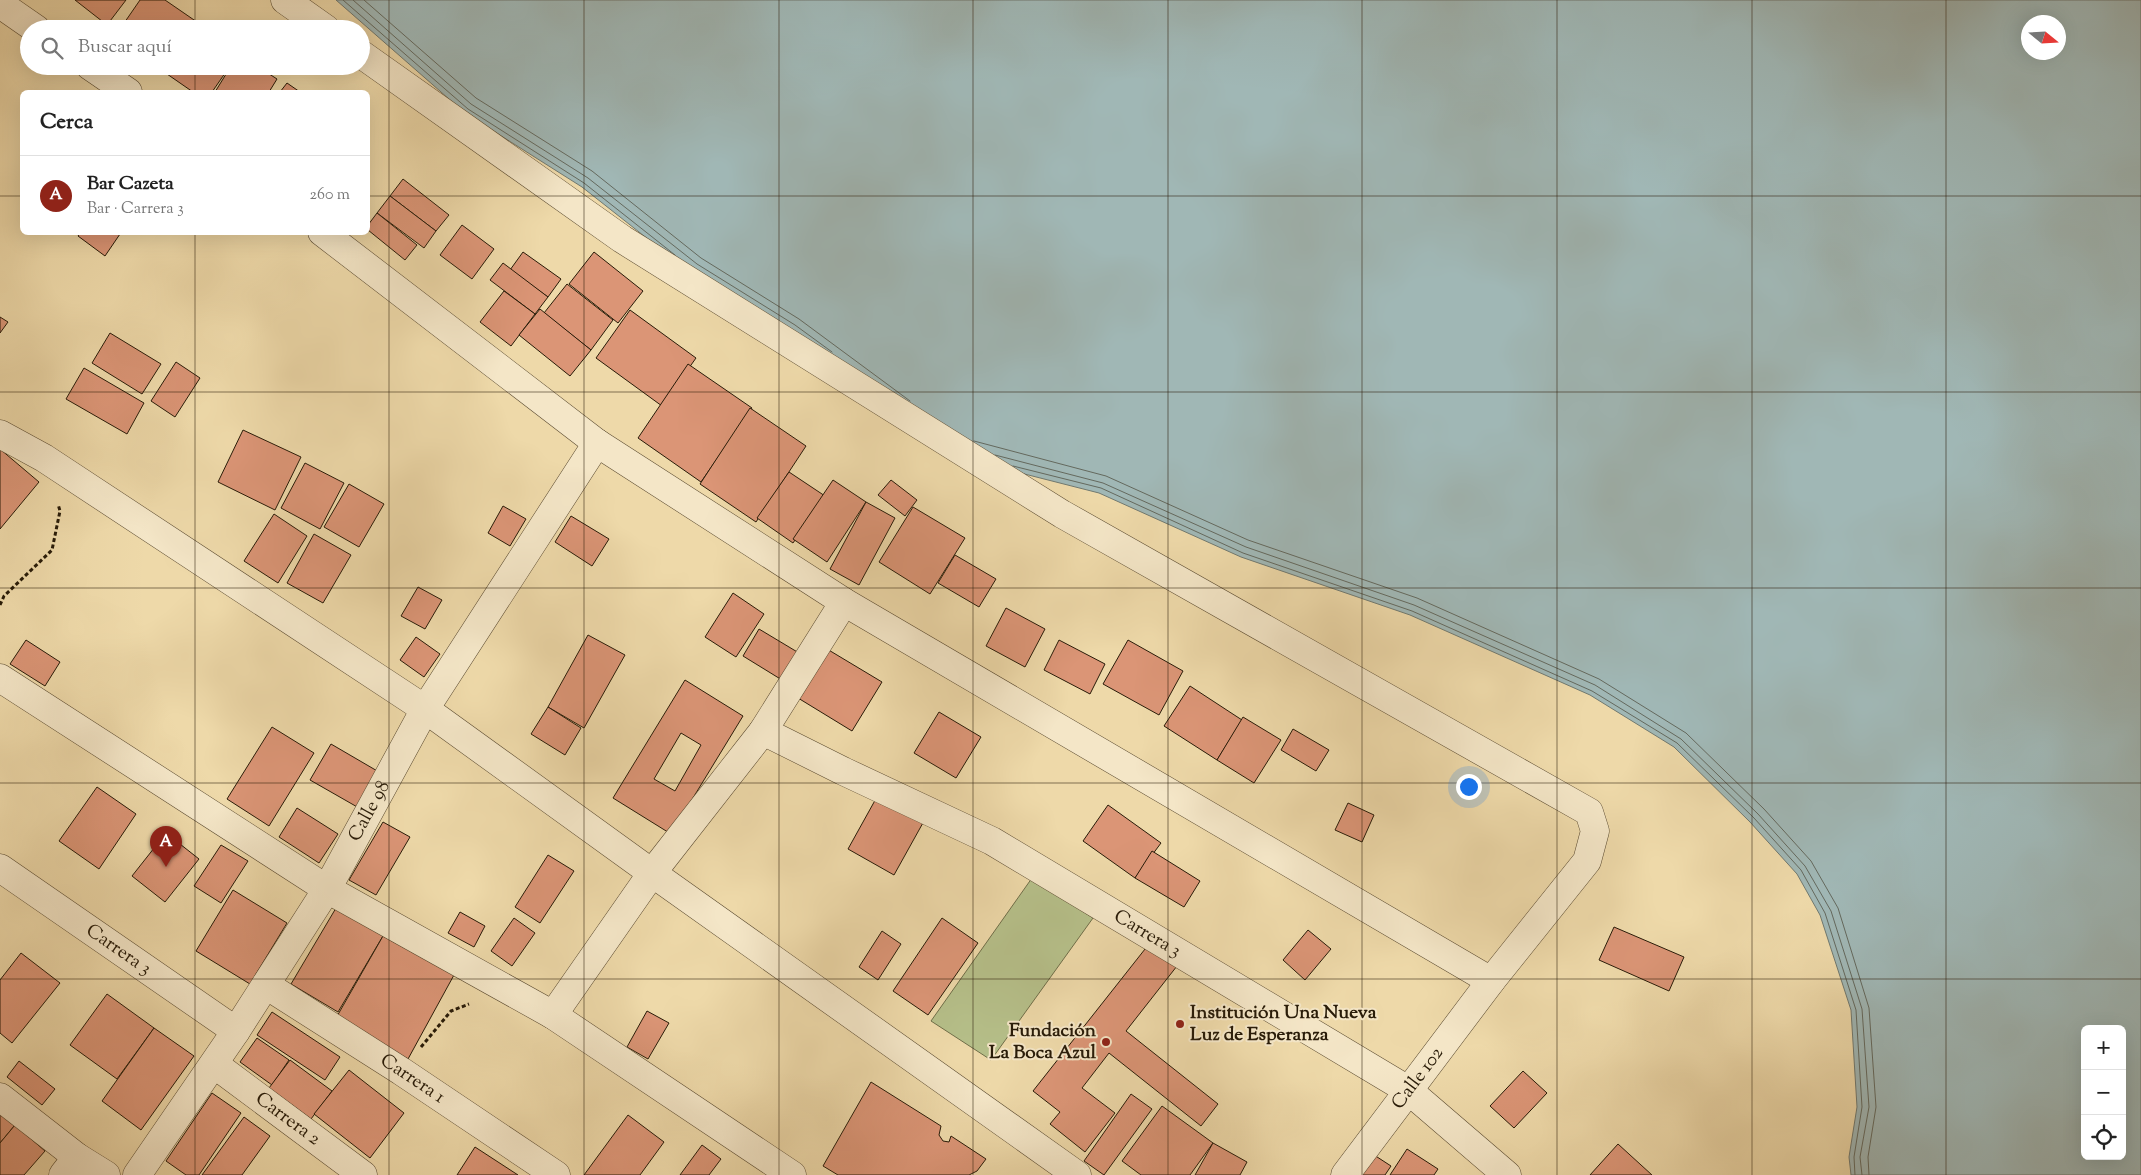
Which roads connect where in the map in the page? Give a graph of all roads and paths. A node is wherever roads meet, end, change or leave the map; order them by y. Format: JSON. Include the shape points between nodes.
{"nodes":[{"id":1,"x":285,"y":0,"type":"edge"},
{"id":2,"x":0,"y":4,"type":"edge"},
{"id":3,"x":23,"y":20,"type":"edge"},
{"id":4,"x":313,"y":20,"type":"edge"},
{"id":5,"x":370,"y":60,"type":"edge"},
{"id":6,"x":103,"y":75,"type":"edge"},
{"id":7,"x":125,"y":90,"type":"edge"},
{"id":8,"x":326,"y":235,"type":"edge"},
{"id":9,"x":0,"y":434,"type":"edge"},
{"id":10,"x":597,"y":443,"type":"junction"},
{"id":11,"x":44,"y":458,"type":"junction"},
{"id":12,"x":844,"y":602,"type":"junction"},
{"id":13,"x":0,"y":605,"type":"edge"},
{"id":14,"x":0,"y":678,"type":"edge"},
{"id":15,"x":425,"y":708,"type":"junction"},
{"id":16,"x":763,"y":731,"type":"junction"},
{"id":17,"x":0,"y":868,"type":"edge"},
{"id":18,"x":652,"y":874,"type":"junction"},
{"id":19,"x":327,"y":890,"type":"junction"},
{"id":20,"x":1491,"y":981,"type":"junction"},
{"id":21,"x":266,"y":985,"type":"junction"},
{"id":22,"x":507,"y":989,"type":"junction"},
{"id":23,"x":553,"y":1015,"type":"junction"},
{"id":24,"x":236,"y":1031,"type":"junction"},
{"id":25,"x":214,"y":1064,"type":"junction"},
{"id":26,"x":401,"y":1071,"type":"junction"},
{"id":27,"x":1408,"y":1090,"type":"junction"},
{"id":28,"x":0,"y":1097,"type":"edge"},
{"id":29,"x":70,"y":1166,"type":"edge"},
{"id":30,"x":106,"y":1175,"type":"edge"},
{"id":31,"x":137,"y":1175,"type":"edge"},
{"id":32,"x":363,"y":1175,"type":"edge"},
{"id":33,"x":556,"y":1175,"type":"edge"},
{"id":34,"x":792,"y":1175,"type":"edge"},
{"id":35,"x":1077,"y":1175,"type":"edge"},
{"id":36,"x":1345,"y":1175,"type":"edge"},
{"id":37,"x":1507,"y":1175,"type":"edge"}],
"edges":[{"from":1,"to":4,"type":"street"},
{"from":2,"to":3,"type":"street"},
{"from":5,"to":20,"type":"street","name":"Calle 102","via":[[622,239],[1045,504],[1589,812],[1595,831],[1587,861]]},
{"from":6,"to":7,"type":"street"},
{"from":8,"to":10,"type":"street"},
{"from":9,"to":11,"type":"street"},
{"from":10,"to":12,"type":"street"},
{"from":10,"to":15,"type":"street","name":"Calle 98"},
{"from":11,"to":13,"type":"path","via":[[60,510],[52,550],[4,596]]},
{"from":11,"to":15,"type":"street"},
{"from":12,"to":16,"type":"street"},
{"from":12,"to":20,"type":"street"},
{"from":14,"to":19,"type":"street"},
{"from":15,"to":18,"type":"street"},
{"from":15,"to":19,"type":"street","name":"Calle 98"},
{"from":16,"to":18,"type":"street"},
{"from":16,"to":27,"type":"street","name":"Carrera 3","via":[[992,841]]},
{"from":17,"to":24,"type":"street","name":"Carrera 3"},
{"from":18,"to":23,"type":"street"},
{"from":18,"to":35,"type":"street"},
{"from":19,"to":21,"type":"street","name":"Calle 98"},
{"from":19,"to":22,"type":"street"},
{"from":20,"to":27,"type":"street","name":"Calle 102"},
{"from":21,"to":24,"type":"street","name":"Calle 98"},
{"from":21,"to":26,"type":"street","name":"Carrera 1"},
{"from":22,"to":23,"type":"street"},
{"from":22,"to":26,"type":"path","via":[[451,1011]]},
{"from":23,"to":34,"type":"street"},
{"from":24,"to":25,"type":"street","name":"Calle 98"},
{"from":25,"to":31,"type":"street","name":"Calle 98"},
{"from":25,"to":32,"type":"street","name":"Carrera 2"},
{"from":26,"to":33,"type":"street","name":"Carrera 1"},
{"from":27,"to":36,"type":"street","name":"Calle 102"},
{"from":27,"to":37,"type":"street","name":"Carrera 3"},
{"from":28,"to":29,"type":"street"},
{"from":29,"to":30,"type":"street"}]}
